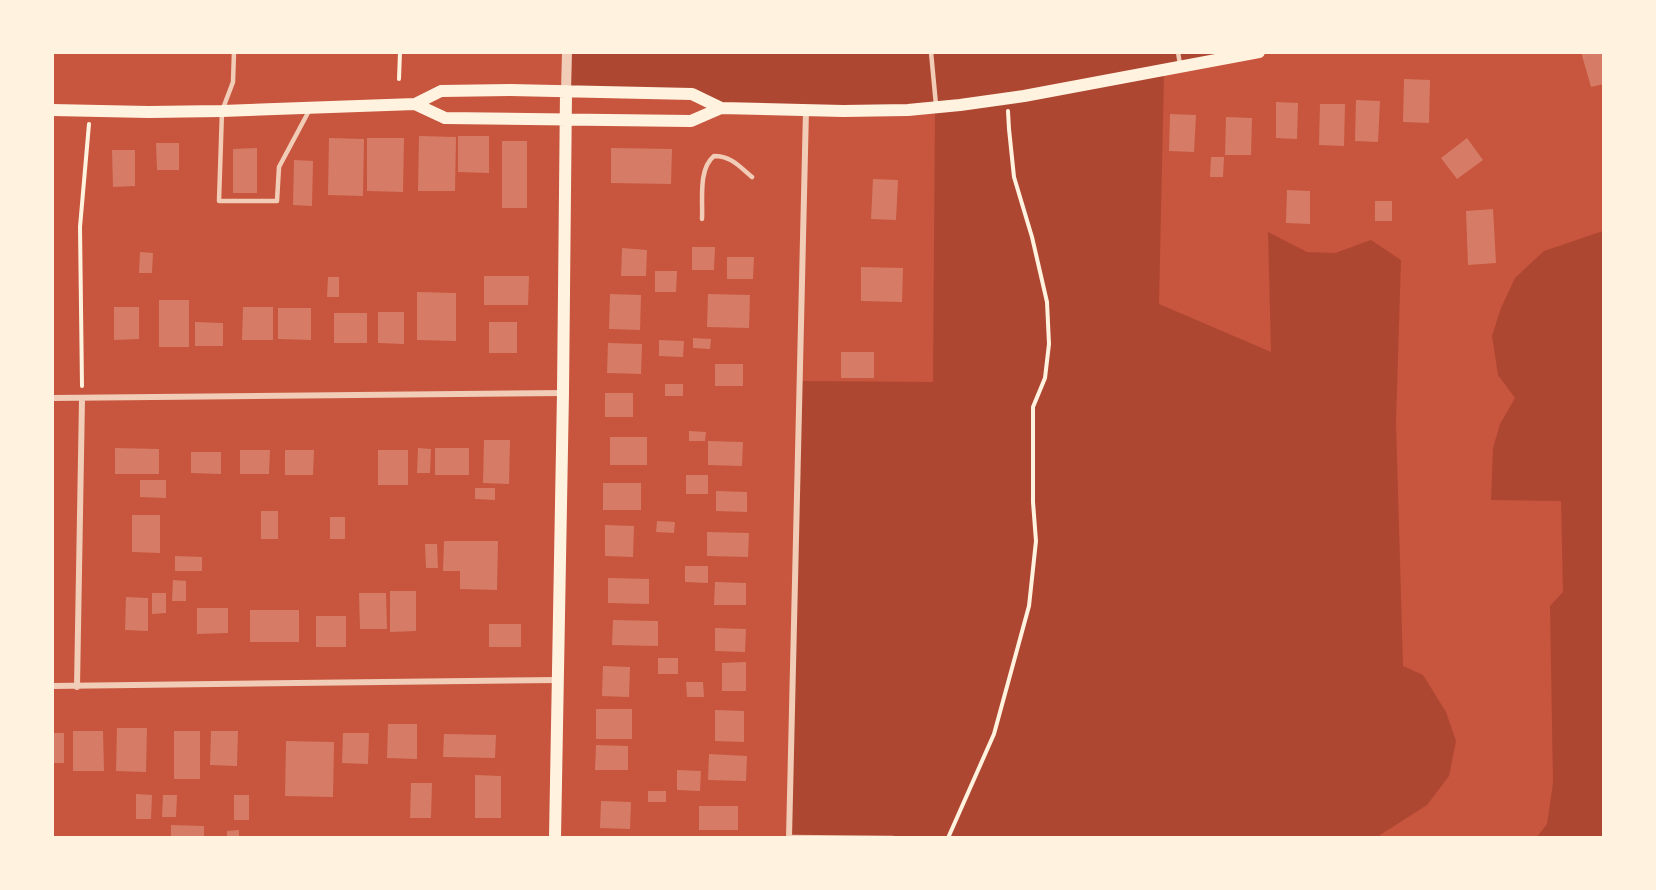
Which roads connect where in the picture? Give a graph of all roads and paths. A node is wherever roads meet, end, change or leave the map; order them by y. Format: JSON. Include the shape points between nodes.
{"nodes":[{"id":1,"x":234,"y":52,"type":"edge"},
{"id":2,"x":400,"y":52,"type":"edge"},
{"id":3,"x":567,"y":52,"type":"edge"},
{"id":4,"x":931,"y":52,"type":"edge"},
{"id":5,"x":1178,"y":52,"type":"edge"},
{"id":6,"x":1259,"y":52,"type":"edge"},
{"id":7,"x":1180,"y":67,"type":"junction"},
{"id":8,"x":399,"y":79,"type":"dead end"},
{"id":9,"x":566,"y":91,"type":"junction"},
{"id":10,"x":1008,"y":99,"type":"junction"},
{"id":11,"x":415,"y":104,"type":"junction"},
{"id":12,"x":310,"y":108,"type":"junction"},
{"id":13,"x":721,"y":108,"type":"junction"},
{"id":14,"x":936,"y":108,"type":"junction"},
{"id":15,"x":806,"y":109,"type":"junction"},
{"id":16,"x":52,"y":110,"type":"edge"},
{"id":17,"x":91,"y":110,"type":"junction"},
{"id":18,"x":222,"y":111,"type":"junction"},
{"id":19,"x":566,"y":119,"type":"junction"},
{"id":20,"x":752,"y":177,"type":"dead end"},
{"id":21,"x":702,"y":219,"type":"dead end"},
{"id":22,"x":563,"y":393,"type":"junction"},
{"id":23,"x":52,"y":398,"type":"edge"},
{"id":24,"x":82,"y":399,"type":"junction"},
{"id":25,"x":557,"y":680,"type":"junction"},
{"id":26,"x":52,"y":686,"type":"edge"},
{"id":27,"x":77,"y":687,"type":"junction"},
{"id":28,"x":555,"y":837,"type":"edge"},
{"id":29,"x":789,"y":837,"type":"edge"},
{"id":30,"x":893,"y":837,"type":"edge"},
{"id":31,"x":948,"y":837,"type":"edge"}],
"edges":[{"from":1,"to":18,"type":"lane","via":[[233,82]]},
{"from":2,"to":8,"type":"path"},
{"from":3,"to":9,"type":"street"},
{"from":4,"to":14,"type":"lane"},
{"from":5,"to":7,"type":"lane"},
{"from":6,"to":7,"type":"main road"},
{"from":7,"to":10,"type":"main road"},
{"from":9,"to":11,"type":"main road","via":[[441,91]]},
{"from":9,"to":13,"type":"main road","via":[[692,94]]},
{"from":9,"to":19,"type":"main road"},
{"from":10,"to":14,"type":"main road"},
{"from":10,"to":31,"type":"path","via":[[1014,177],[1047,302],[1049,344],[1045,378],[1033,407],[1036,541],[1029,606],[994,734]]},
{"from":11,"to":12,"type":"main road"},
{"from":11,"to":19,"type":"main road","via":[[445,118]]},
{"from":12,"to":18,"type":"main road"},
{"from":12,"to":18,"type":"lane","via":[[279,167],[278,201],[219,201]]},
{"from":13,"to":15,"type":"main road"},
{"from":13,"to":19,"type":"main road","via":[[691,121]]},
{"from":14,"to":15,"type":"main road"},
{"from":15,"to":29,"type":"street"},
{"from":16,"to":17,"type":"main road"},
{"from":17,"to":18,"type":"main road"},
{"from":17,"to":24,"type":"path","via":[[80,227]]},
{"from":19,"to":22,"type":"main road"},
{"from":20,"to":21,"type":"lane","via":[[732,159],[714,156],[708,161],[704,169]]},
{"from":22,"to":24,"type":"street"},
{"from":22,"to":25,"type":"main road"},
{"from":23,"to":24,"type":"street"},
{"from":24,"to":27,"type":"street"},
{"from":25,"to":27,"type":"street"},
{"from":25,"to":28,"type":"main road"},
{"from":26,"to":27,"type":"street"},
{"from":29,"to":30,"type":"lane"}]}
